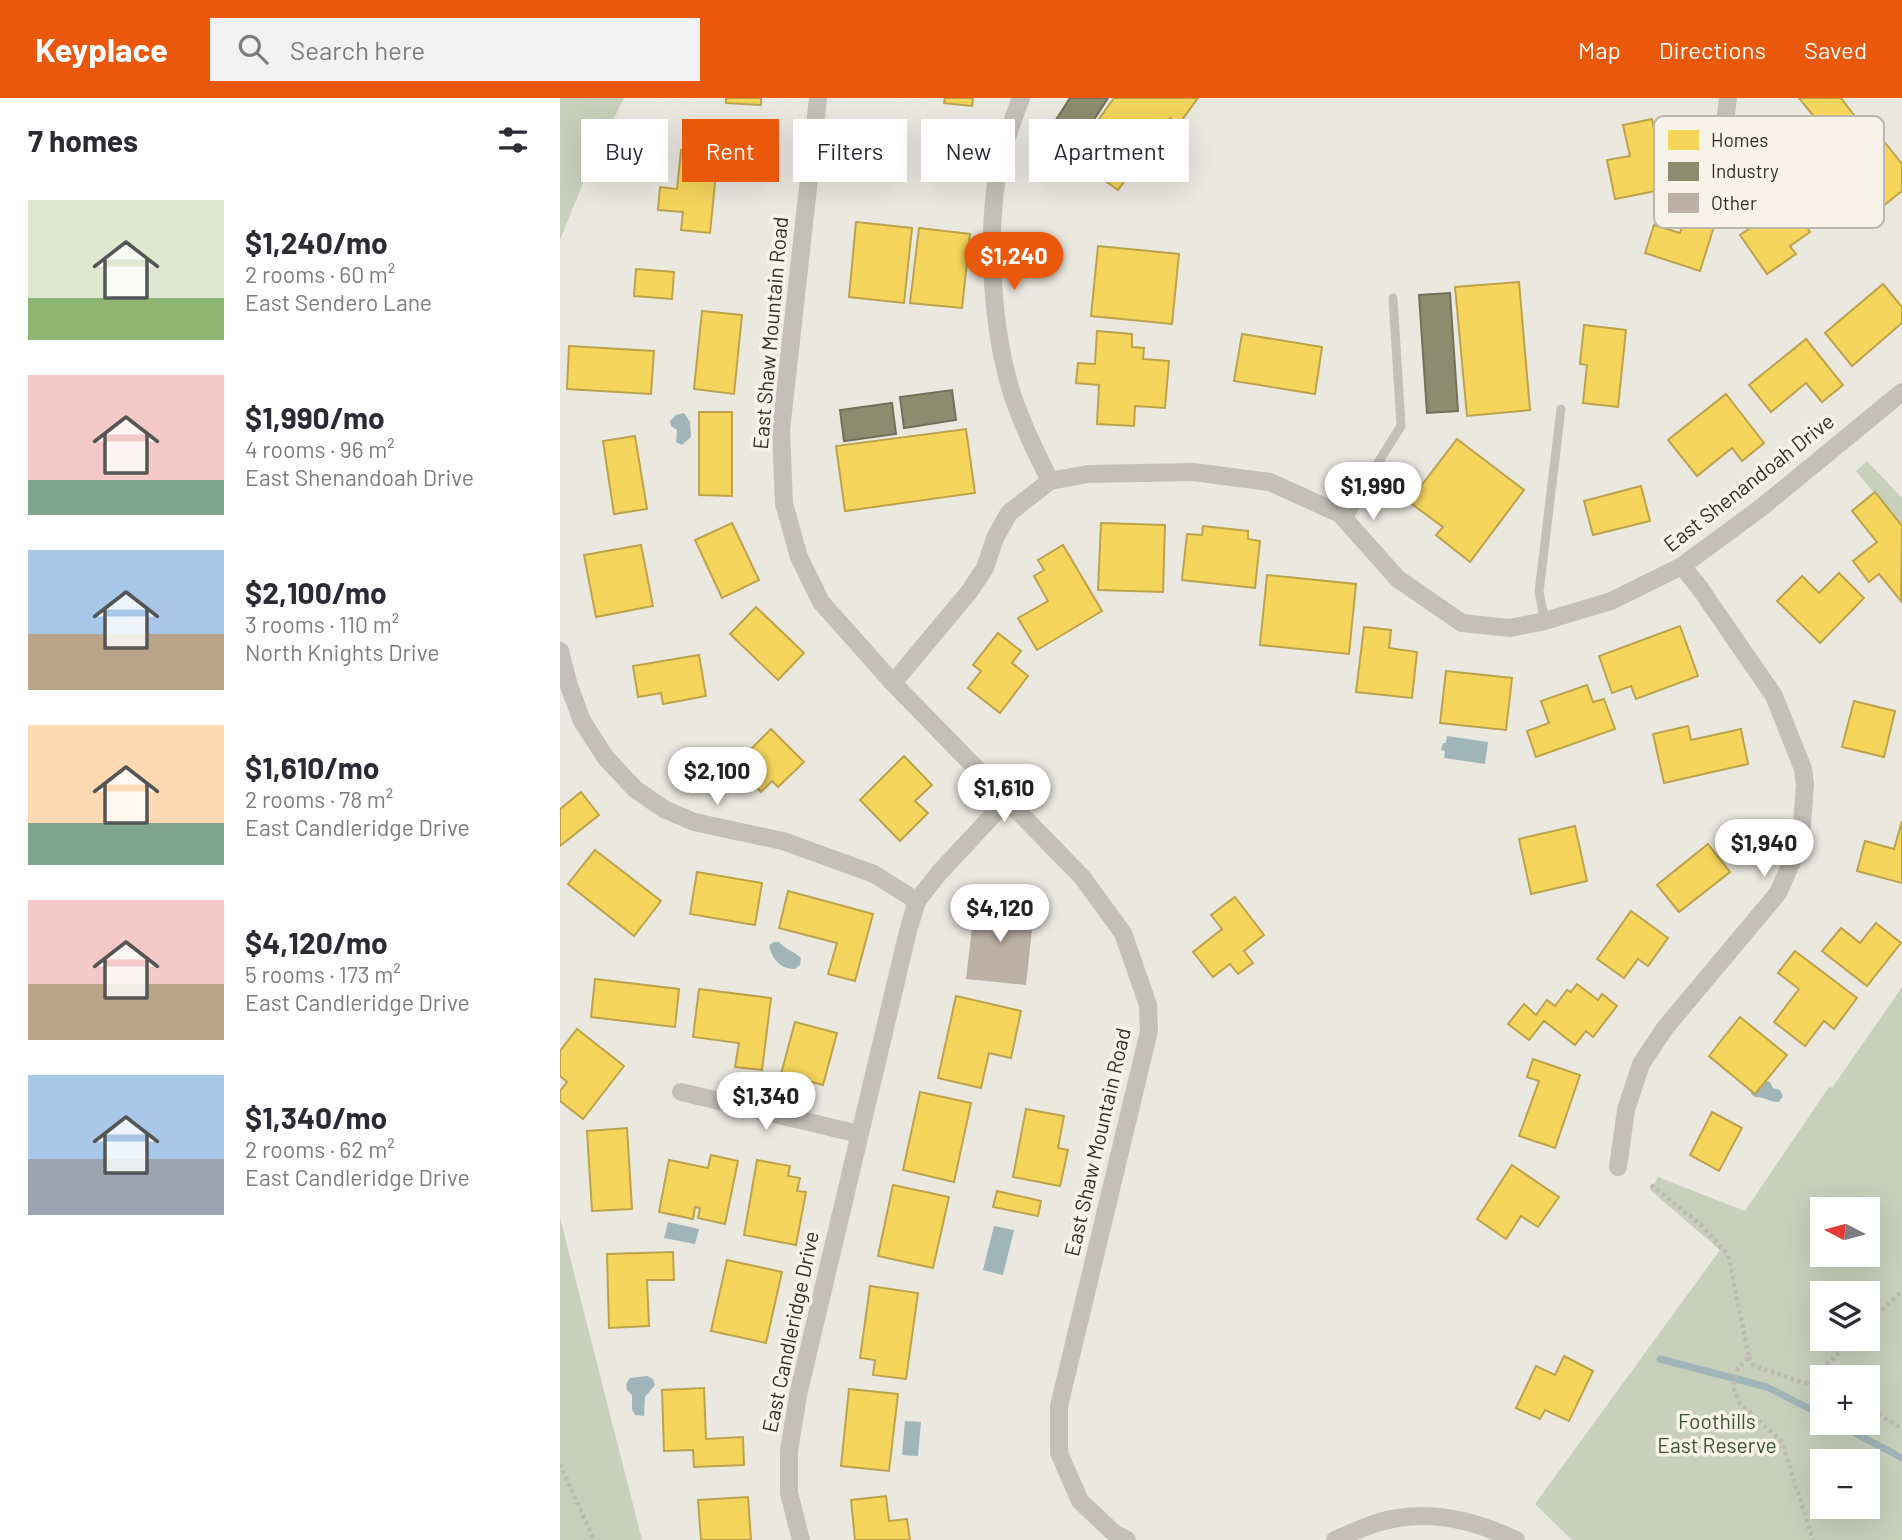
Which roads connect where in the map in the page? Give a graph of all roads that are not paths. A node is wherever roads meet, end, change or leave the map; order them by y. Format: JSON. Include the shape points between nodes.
{"nodes":[{"id":1,"x":818,"y":98,"type":"edge"},
{"id":2,"x":1021,"y":98,"type":"edge"},
{"id":3,"x":1728,"y":98,"type":"edge"},
{"id":4,"x":1726,"y":116,"type":"edge"},
{"id":5,"x":1393,"y":298,"type":"dead end"},
{"id":6,"x":1902,"y":392,"type":"edge"},
{"id":7,"x":1561,"y":409,"type":"dead end"},
{"id":8,"x":1050,"y":481,"type":"junction"},
{"id":9,"x":1347,"y":522,"type":"junction"},
{"id":10,"x":1682,"y":566,"type":"junction"},
{"id":11,"x":1545,"y":621,"type":"junction"},
{"id":12,"x":560,"y":651,"type":"edge"},
{"id":13,"x":893,"y":683,"type":"junction"},
{"id":14,"x":1007,"y":800,"type":"junction"},
{"id":15,"x":917,"y":901,"type":"junction"},
{"id":16,"x":681,"y":1092,"type":"dead end"},
{"id":17,"x":859,"y":1134,"type":"junction"},
{"id":18,"x":1618,"y":1167,"type":"dead end"},
{"id":19,"x":801,"y":1540,"type":"edge"},
{"id":20,"x":1127,"y":1540,"type":"edge"},
{"id":21,"x":1335,"y":1540,"type":"edge"},
{"id":22,"x":1516,"y":1540,"type":"edge"}],
"edges":[{"from":1,"to":13,"type":"street","name":"East Shaw Mountain Road","via":[[781,430],[784,504],[799,557],[821,602]]},
{"from":2,"to":8,"type":"street","via":[[995,190],[995,300],[1006,373],[1020,417]]},
{"from":3,"to":4,"type":"street"},
{"from":5,"to":9,"type":"lane","via":[[1401,426]]},
{"from":6,"to":10,"type":"street","name":"East Shenandoah Drive"},
{"from":7,"to":11,"type":"lane","via":[[1539,592]]},
{"from":8,"to":9,"type":"street","name":"East Shenandoah Drive","via":[[1088,474],[1193,472],[1270,482],[1340,514]]},
{"from":8,"to":13,"type":"street","name":"East Shenandoah Drive","via":[[1009,513],[969,592]]},
{"from":9,"to":11,"type":"street","name":"East Shenandoah Drive","via":[[1398,579],[1462,623],[1510,628]]},
{"from":10,"to":11,"type":"street","name":"East Shenandoah Drive","via":[[1611,601]]},
{"from":10,"to":18,"type":"street","via":[[1774,696],[1803,769],[1801,825],[1778,893],[1665,1028],[1642,1064],[1626,1110]]},
{"from":12,"to":15,"type":"street","via":[[582,721],[606,758],[635,789],[694,822],[783,842],[874,874]]},
{"from":13,"to":14,"type":"street","name":"East Shaw Mountain Road"},
{"from":14,"to":15,"type":"street","name":"East Candleridge Drive"},
{"from":14,"to":20,"type":"street","name":"East Shaw Mountain Road","via":[[1082,877],[1123,933],[1148,1005],[1149,1031],[1059,1406],[1059,1453],[1080,1500]]},
{"from":15,"to":17,"type":"street","name":"East Candleridge Drive"},
{"from":16,"to":17,"type":"street"},
{"from":17,"to":19,"type":"street","name":"East Candleridge Drive","via":[[789,1451],[789,1493]]},
{"from":21,"to":22,"type":"street","via":[[1398,1518],[1435,1516]]}]}
